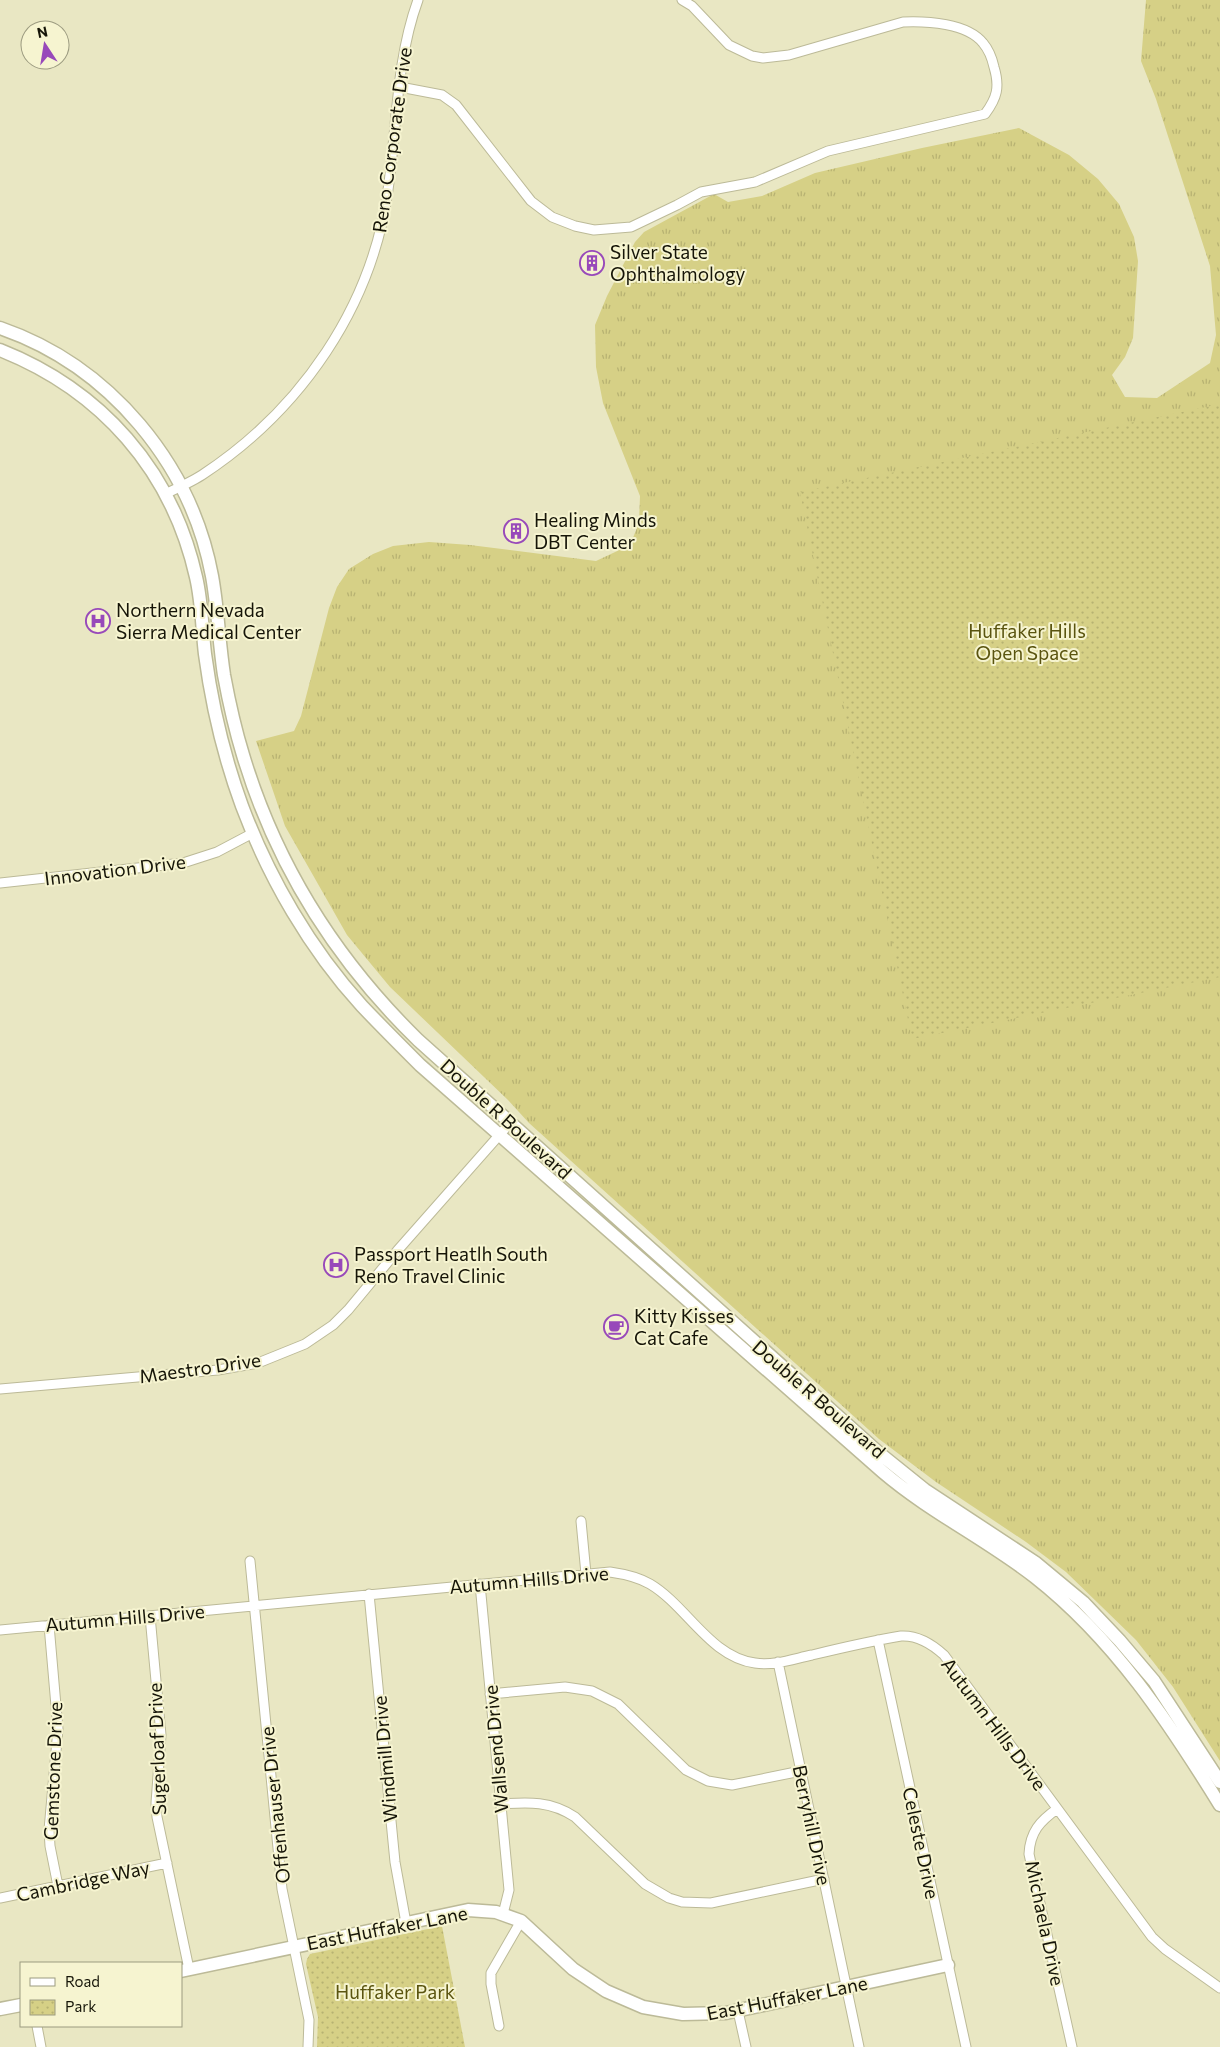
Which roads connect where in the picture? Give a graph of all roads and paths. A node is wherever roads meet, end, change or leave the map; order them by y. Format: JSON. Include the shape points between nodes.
{"nodes":[{"id":1,"x":418,"y":0,"type":"edge"},
{"id":2,"x":682,"y":0,"type":"edge"},
{"id":3,"x":400,"y":87,"type":"junction"},
{"id":4,"x":0,"y":321,"type":"edge"},
{"id":5,"x":0,"y":328,"type":"edge"},
{"id":6,"x":25,"y":338,"type":"junction"},
{"id":7,"x":0,"y":350,"type":"edge"},
{"id":8,"x":181,"y":486,"type":"junction"},
{"id":9,"x":166,"y":494,"type":"junction"},
{"id":10,"x":253,"y":833,"type":"junction"},
{"id":11,"x":0,"y":883,"type":"edge"},
{"id":12,"x":510,"y":1122,"type":"junction"},
{"id":13,"x":500,"y":1134,"type":"junction"},
{"id":14,"x":0,"y":1389,"type":"edge"},
{"id":15,"x":581,"y":1522,"type":"dead end"},
{"id":16,"x":250,"y":1561,"type":"dead end"},
{"id":17,"x":586,"y":1574,"type":"junction"},
{"id":18,"x":480,"y":1584,"type":"junction"},
{"id":19,"x":370,"y":1594,"type":"junction"},
{"id":20,"x":255,"y":1605,"type":"junction"},
{"id":21,"x":150,"y":1616,"type":"junction"},
{"id":22,"x":49,"y":1625,"type":"junction"},
{"id":23,"x":0,"y":1630,"type":"edge"},
{"id":24,"x":878,"y":1640,"type":"junction"},
{"id":25,"x":778,"y":1662,"type":"junction"},
{"id":26,"x":490,"y":1694,"type":"junction"},
{"id":27,"x":801,"y":1771,"type":"junction"},
{"id":28,"x":1220,"y":1782,"type":"edge"},
{"id":29,"x":501,"y":1804,"type":"junction"},
{"id":30,"x":1220,"y":1805,"type":"edge"},
{"id":31,"x":1057,"y":1809,"type":"junction"},
{"id":32,"x":167,"y":1863,"type":"junction"},
{"id":33,"x":824,"y":1879,"type":"junction"},
{"id":34,"x":58,"y":1886,"type":"junction"},
{"id":35,"x":0,"y":1898,"type":"edge"},
{"id":36,"x":503,"y":1914,"type":"junction"},
{"id":37,"x":520,"y":1921,"type":"junction"},
{"id":38,"x":406,"y":1923,"type":"junction"},
{"id":39,"x":293,"y":1947,"type":"junction"},
{"id":40,"x":948,"y":1966,"type":"junction"},
{"id":41,"x":185,"y":1970,"type":"edge"},
{"id":42,"x":846,"y":1987,"type":"junction"},
{"id":43,"x":1220,"y":1988,"type":"edge"},
{"id":44,"x":20,"y":2005,"type":"edge"},
{"id":45,"x":0,"y":2009,"type":"edge"},
{"id":46,"x":738,"y":2011,"type":"junction"},
{"id":47,"x":499,"y":2026,"type":"dead end"},
{"id":48,"x":37,"y":2027,"type":"edge"},
{"id":49,"x":42,"y":2047,"type":"edge"},
{"id":50,"x":308,"y":2047,"type":"edge"},
{"id":51,"x":746,"y":2047,"type":"edge"},
{"id":52,"x":859,"y":2047,"type":"edge"},
{"id":53,"x":966,"y":2047,"type":"edge"},
{"id":54,"x":1072,"y":2047,"type":"edge"}],
"edges":[{"from":1,"to":3,"type":"street","name":"Reno Corporate Drive","via":[[406,44]]},
{"from":2,"to":3,"type":"street","via":[[692,6],[729,45],[763,58],[789,55],[903,22],[948,25],[974,35],[991,54],[996,72],[996,98],[986,114],[828,151],[755,182],[701,192],[631,227],[594,230],[552,217],[531,201],[456,105],[442,95]]},
{"from":3,"to":8,"type":"street","name":"Reno Corporate Drive","via":[[382,230],[363,284],[342,329],[280,410],[236,449],[202,475]]},
{"from":4,"to":6,"type":"main road"},
{"from":5,"to":6,"type":"main road","name":"Double R Boulevard"},
{"from":6,"to":8,"type":"main road","name":"Double R Boulevard","via":[[78,369],[122,404],[159,448]]},
{"from":7,"to":9,"type":"main road","name":"Double R Boulevard","via":[[60,381],[100,410],[135,448]]},
{"from":8,"to":9,"type":"street","name":"Reno Corporate Drive"},
{"from":8,"to":12,"type":"main road","name":"Double R Boulevard","via":[[208,555],[224,674],[238,740],[262,811],[284,860],[325,931],[377,999]]},
{"from":9,"to":10,"type":"main road","name":"Double R Boulevard","via":[[192,562],[219,731]]},
{"from":10,"to":11,"type":"street","name":"Innovation Drive","via":[[217,852],[183,863]]},
{"from":10,"to":13,"type":"main road","name":"Double R Boulevard","via":[[293,911],[352,994],[420,1065]]},
{"from":12,"to":13,"type":"street","name":"Maestro Drive"},
{"from":12,"to":28,"type":"main road","name":"Double R Boulevard","via":[[896,1468],[1015,1548],[1083,1602],[1154,1681]]},
{"from":13,"to":14,"type":"street","name":"Maestro Drive","via":[[348,1310],[305,1344],[258,1363],[218,1370]]},
{"from":13,"to":30,"type":"main road","name":"Double R Boulevard","via":[[899,1485],[1018,1564],[1071,1608],[1134,1676]]},
{"from":15,"to":17,"type":"street"},
{"from":16,"to":20,"type":"street","name":"Offenhauser Drive"},
{"from":17,"to":18,"type":"street","name":"Autumn Hills Drive"},
{"from":17,"to":25,"type":"street","name":"Autumn Hills Drive","via":[[610,1572],[638,1578],[662,1592],[722,1650],[756,1664]]},
{"from":18,"to":19,"type":"street","name":"Autumn Hills Drive"},
{"from":18,"to":26,"type":"street","name":"Wallsend Drive"},
{"from":19,"to":20,"type":"street","name":"Autumn Hills Drive"},
{"from":19,"to":38,"type":"street","name":"Windmill Drive","via":[[395,1862]]},
{"from":20,"to":21,"type":"street","name":"Autumn Hills Drive"},
{"from":20,"to":39,"type":"street","name":"Offenhauser Drive","via":[[282,1888]]},
{"from":21,"to":22,"type":"street","name":"Autumn Hills Drive"},
{"from":21,"to":32,"type":"street","name":"Sugerloaf Drive","via":[[161,1735],[156,1803]]},
{"from":22,"to":23,"type":"street","name":"Autumn Hills Drive"},
{"from":22,"to":34,"type":"street","name":"Gemstone Drive","via":[[58,1729],[50,1846]]},
{"from":24,"to":25,"type":"street","name":"Autumn Hills Drive"},
{"from":24,"to":31,"type":"street","name":"Autumn Hills Drive","via":[[908,1636],[936,1648]]},
{"from":24,"to":40,"type":"street","name":"Celeste Drive"},
{"from":25,"to":27,"type":"street","name":"Berryhill Drive"},
{"from":26,"to":27,"type":"street","via":[[565,1687],[592,1691],[618,1704],[686,1770],[708,1781],[732,1784]]},
{"from":26,"to":29,"type":"street","name":"Wallsend Drive"},
{"from":27,"to":33,"type":"street","name":"Berryhill Drive"},
{"from":29,"to":33,"type":"street","via":[[540,1802],[565,1810],[645,1884],[682,1902],[711,1903]]},
{"from":29,"to":36,"type":"street","name":"Wallsend Drive","via":[[509,1890]]},
{"from":31,"to":43,"type":"street","name":"Autumn Hills Drive","via":[[1152,1937]]},
{"from":31,"to":54,"type":"street","name":"Michaela Drive","via":[[1037,1825],[1029,1854]]},
{"from":32,"to":34,"type":"street","name":"Cambridge Way"},
{"from":32,"to":41,"type":"street","name":"Sugerloaf Drive"},
{"from":33,"to":42,"type":"street","name":"Berryhill Drive"},
{"from":34,"to":35,"type":"street","name":"Cambridge Way"},
{"from":36,"to":37,"type":"main road","name":"East Huffaker Lane"},
{"from":36,"to":38,"type":"main road","name":"East Huffaker Lane","via":[[468,1910]]},
{"from":37,"to":46,"type":"main road","name":"East Huffaker Lane","via":[[589,1981],[623,2000],[683,2014]]},
{"from":37,"to":47,"type":"street","via":[[492,1974]]},
{"from":38,"to":39,"type":"main road","name":"East Huffaker Lane"},
{"from":39,"to":41,"type":"main road","name":"East Huffaker Lane"},
{"from":39,"to":50,"type":"street","name":"Offenhauser Drive","via":[[309,2020]]},
{"from":40,"to":42,"type":"main road","name":"East Huffaker Lane"},
{"from":40,"to":53,"type":"street","name":"Celeste Drive"},
{"from":42,"to":46,"type":"main road","name":"East Huffaker Lane"},
{"from":42,"to":52,"type":"street","name":"Berryhill Drive"},
{"from":44,"to":45,"type":"main road"},
{"from":46,"to":51,"type":"street"},
{"from":48,"to":49,"type":"street"}]}
